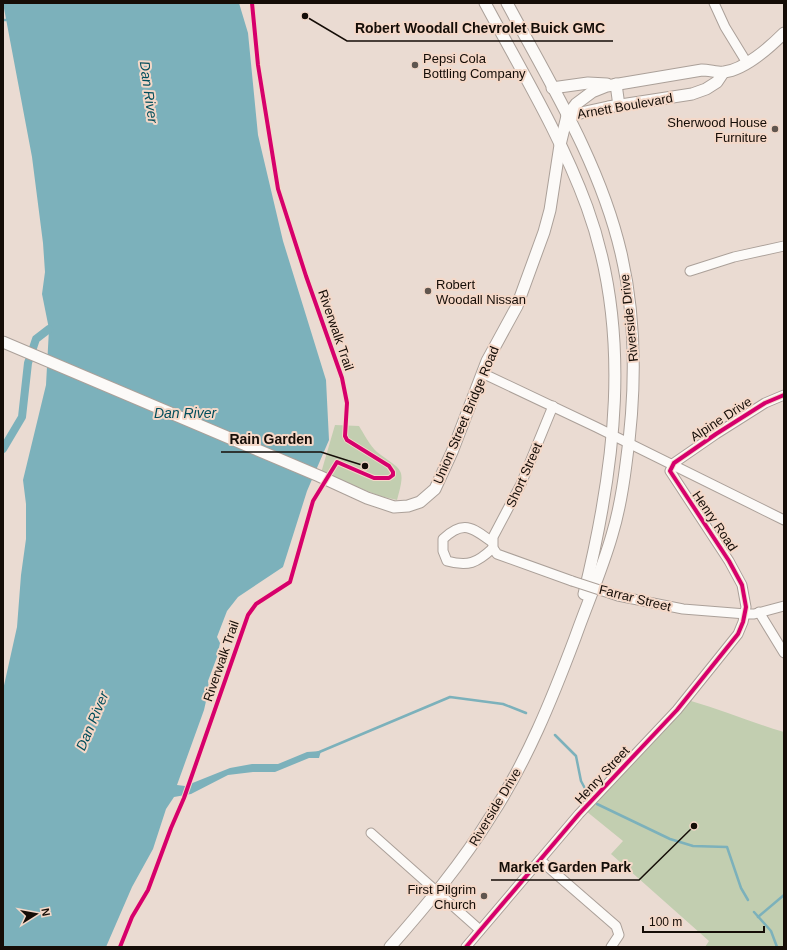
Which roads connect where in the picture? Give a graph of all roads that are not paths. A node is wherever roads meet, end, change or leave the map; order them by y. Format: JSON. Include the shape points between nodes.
{"nodes":[{"id":1,"x":485,"y":3,"type":"edge"},
{"id":2,"x":507,"y":3,"type":"edge"},
{"id":3,"x":714,"y":3,"type":"edge"},
{"id":4,"x":784,"y":33,"type":"edge"},
{"id":5,"x":746,"y":63,"type":"junction"},
{"id":6,"x":723,"y":73,"type":"junction"},
{"id":7,"x":616,"y":84,"type":"junction"},
{"id":8,"x":552,"y":88,"type":"junction"},
{"id":9,"x":619,"y":106,"type":"junction"},
{"id":10,"x":567,"y":116,"type":"junction"},
{"id":11,"x":560,"y":145,"type":"junction"},
{"id":12,"x":784,"y":246,"type":"edge"},
{"id":13,"x":690,"y":271,"type":"dead end"},
{"id":14,"x":3,"y":342,"type":"edge"},
{"id":15,"x":482,"y":373,"type":"junction"},
{"id":16,"x":784,"y":395,"type":"edge"},
{"id":17,"x":553,"y":406,"type":"junction"},
{"id":18,"x":613,"y":435,"type":"junction"},
{"id":19,"x":629,"y":443,"type":"junction"},
{"id":20,"x":672,"y":465,"type":"junction"},
{"id":21,"x":784,"y":520,"type":"edge"},
{"id":22,"x":493,"y":545,"type":"junction"},
{"id":23,"x":784,"y":606,"type":"edge"},
{"id":24,"x":759,"y":612,"type":"junction"},
{"id":25,"x":746,"y":614,"type":"junction"},
{"id":26,"x":570,"y":649,"type":"junction"},
{"id":27,"x":784,"y":653,"type":"edge"},
{"id":28,"x":371,"y":833,"type":"dead end"},
{"id":29,"x":540,"y":860,"type":"junction"},
{"id":30,"x":437,"y":891,"type":"junction"},
{"id":31,"x":480,"y":930,"type":"junction"},
{"id":32,"x":390,"y":947,"type":"edge"},
{"id":33,"x":466,"y":947,"type":"edge"},
{"id":34,"x":611,"y":947,"type":"edge"}],
"edges":[{"from":1,"to":11,"type":"main road","name":"Riverside Drive"},
{"from":2,"to":8,"type":"main road","name":"Riverside Drive"},
{"from":3,"to":5,"type":"street"},
{"from":4,"to":5,"type":"main road","name":"Arnett Boulevard"},
{"from":5,"to":6,"type":"main road","name":"Arnett Boulevard"},
{"from":6,"to":7,"type":"main road","name":"Arnett Boulevard","via":[[702,70]]},
{"from":6,"to":9,"type":"main road","name":"Arnett Boulevard","via":[[717,82],[692,94]]},
{"from":7,"to":8,"type":"main road","via":[[588,83]]},
{"from":7,"to":9,"type":"main road"},
{"from":7,"to":10,"type":"main road","name":"Arnett Boulevard","via":[[592,92],[576,104]]},
{"from":8,"to":10,"type":"main road","name":"Riverside Drive"},
{"from":9,"to":10,"type":"main road","name":"Arnett Boulevard"},
{"from":10,"to":11,"type":"main road","name":"Union Street Bridge Road"},
{"from":10,"to":19,"type":"main road","name":"Riverside Drive","via":[[603,194],[613,223],[625,276],[633,339],[634,378]]},
{"from":11,"to":15,"type":"main road","name":"Union Street Bridge Road","via":[[544,232],[517,306]]},
{"from":11,"to":18,"type":"main road","name":"Riverside Drive","via":[[587,208],[606,279],[613,324],[615,366]]},
{"from":12,"to":13,"type":"street","via":[[734,257]]},
{"from":14,"to":15,"type":"main road","name":"Union Street Bridge Road","via":[[367,498],[394,507],[420,502],[435,489]]},
{"from":15,"to":17,"type":"street"},
{"from":16,"to":20,"type":"street","name":"Alpine Drive","via":[[765,403]]},
{"from":17,"to":18,"type":"street"},
{"from":17,"to":22,"type":"street","name":"Short Street","via":[[521,484],[493,537]]},
{"from":18,"to":19,"type":"street"},
{"from":18,"to":26,"type":"main road","name":"Riverside Drive","via":[[599,532]]},
{"from":19,"to":20,"type":"street"},
{"from":19,"to":26,"type":"main road","name":"Riverside Drive","via":[[612,536]]},
{"from":20,"to":21,"type":"street"},
{"from":20,"to":25,"type":"street","name":"Henry Road","via":[[670,473],[729,561],[742,586]]},
{"from":22,"to":22,"type":"street","name":"Farrar Street","via":[[474,563],[461,565],[447,561],[443,551],[443,539],[462,527],[470,528]]},
{"from":22,"to":25,"type":"street","name":"Farrar Street","bridge":true,"via":[[498,554],[618,596],[683,610]]},
{"from":23,"to":24,"type":"street","name":"Farrar Street"},
{"from":24,"to":25,"type":"street","name":"Farrar Street"},
{"from":24,"to":27,"type":"street"},
{"from":25,"to":29,"type":"street","name":"Henry Street","via":[[738,634],[677,710],[579,814]]},
{"from":26,"to":30,"type":"main road","name":"Riverside Drive","via":[[549,703],[511,784],[473,844]]},
{"from":28,"to":30,"type":"street"},
{"from":29,"to":31,"type":"street","name":"Henry Street"},
{"from":29,"to":34,"type":"street","via":[[616,926],[619,931],[617,940]]},
{"from":30,"to":31,"type":"street"},
{"from":30,"to":32,"type":"main road","name":"Riverside Drive"},
{"from":31,"to":33,"type":"street","name":"Henry Street"}]}
